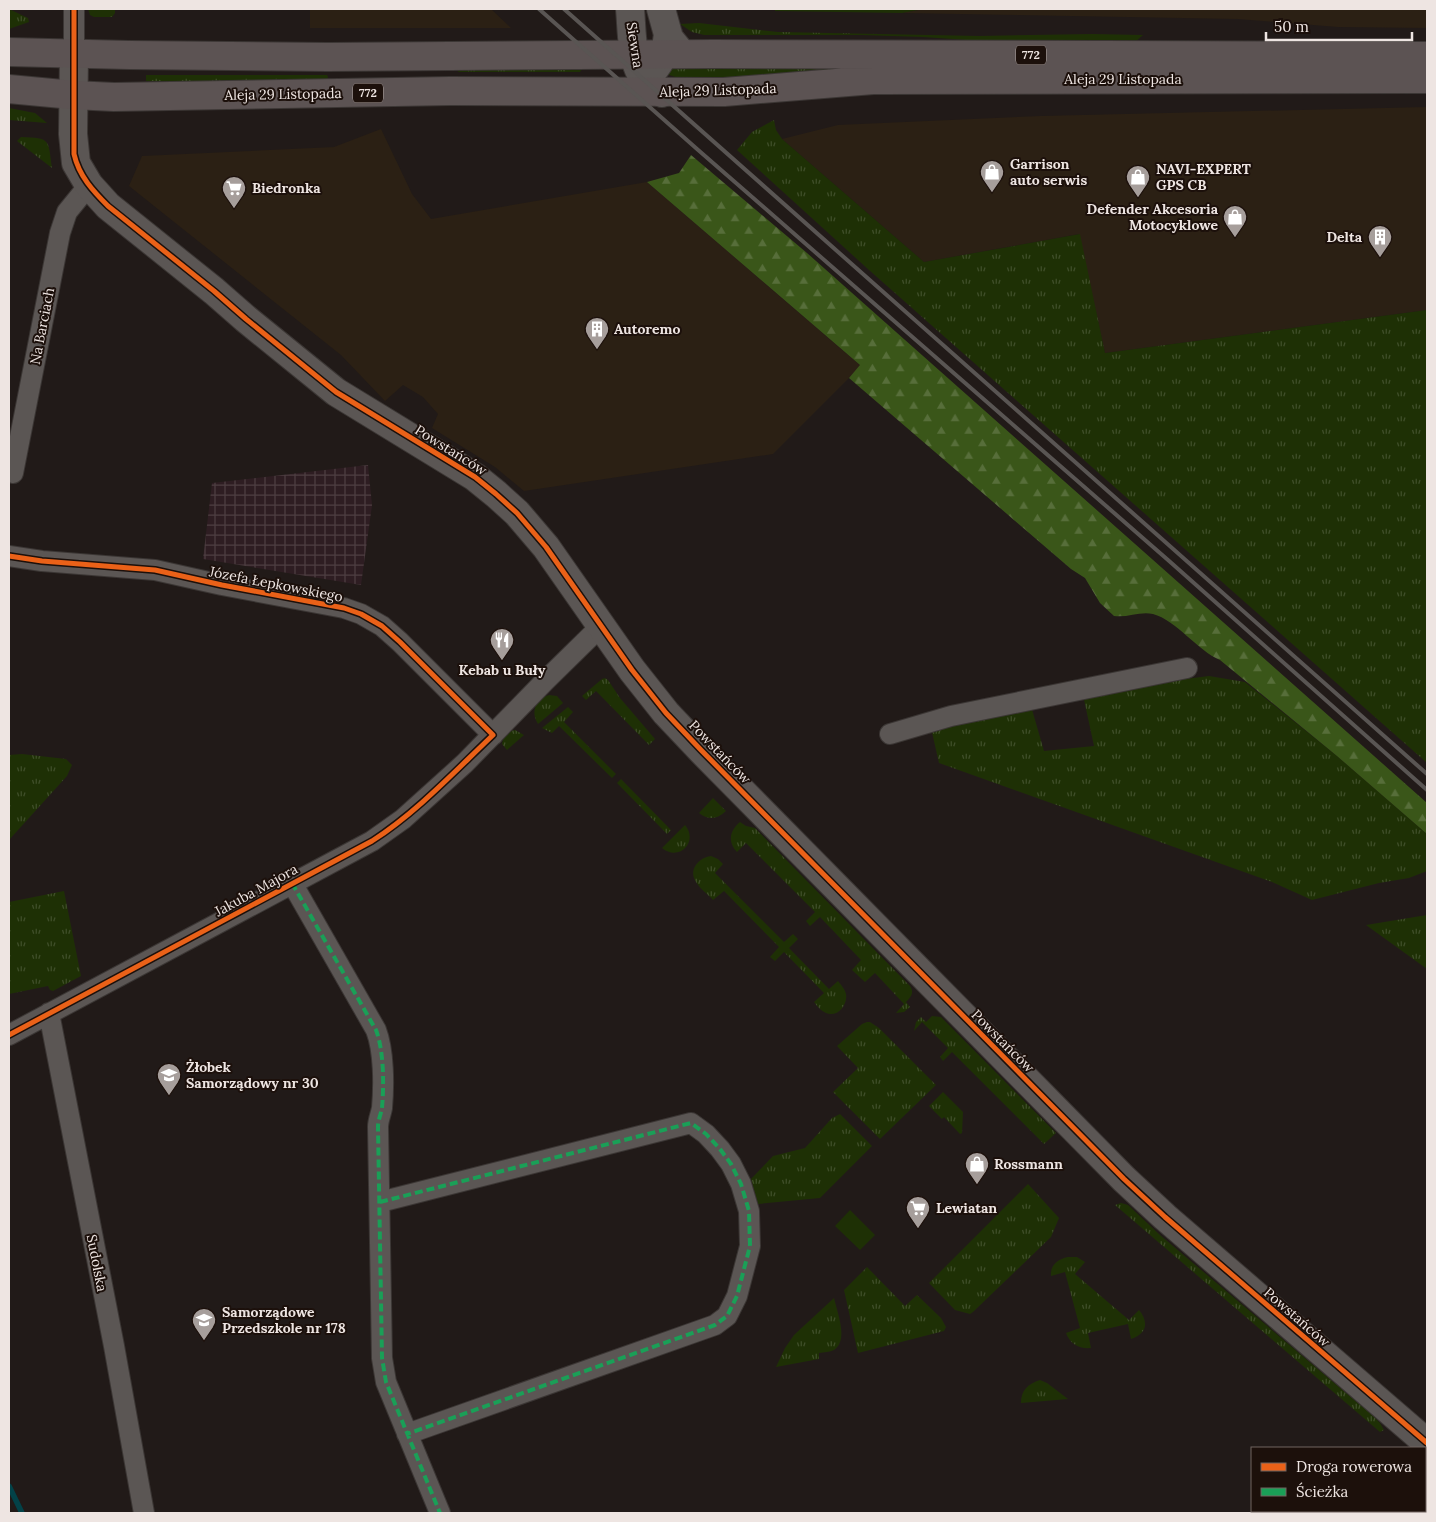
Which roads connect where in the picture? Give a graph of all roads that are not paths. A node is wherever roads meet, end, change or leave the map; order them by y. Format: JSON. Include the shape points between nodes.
{"nodes":[{"id":1,"x":74,"y":9,"type":"edge"},
{"id":2,"x":630,"y":9,"type":"edge"},
{"id":3,"x":664,"y":32,"type":"edge"},
{"id":4,"x":9,"y":52,"type":"edge"},
{"id":5,"x":74,"y":54,"type":"junction"},
{"id":6,"x":634,"y":55,"type":"junction"},
{"id":7,"x":1427,"y":56,"type":"edge"},
{"id":8,"x":1427,"y":79,"type":"edge"},
{"id":9,"x":653,"y":86,"type":"junction"},
{"id":10,"x":9,"y":89,"type":"edge"},
{"id":11,"x":73,"y":95,"type":"junction"},
{"id":12,"x":89,"y":185,"type":"junction"},
{"id":13,"x":13,"y":473,"type":"dead end"},
{"id":14,"x":9,"y":556,"type":"edge"},
{"id":15,"x":600,"y":627,"type":"junction"},
{"id":16,"x":1187,"y":668,"type":"dead end"},
{"id":17,"x":890,"y":734,"type":"dead end"},
{"id":18,"x":493,"y":735,"type":"junction"},
{"id":19,"x":292,"y":882,"type":"junction"},
{"id":20,"x":49,"y":1014,"type":"junction"},
{"id":21,"x":9,"y":1035,"type":"edge"},
{"id":22,"x":380,"y":1202,"type":"junction"},
{"id":23,"x":407,"y":1434,"type":"junction"},
{"id":24,"x":1427,"y":1443,"type":"edge"},
{"id":25,"x":144,"y":1513,"type":"edge"},
{"id":26,"x":440,"y":1513,"type":"edge"}],
"edges":[{"from":1,"to":5,"type":"street"},
{"from":2,"to":6,"type":"street","name":"Siewna"},
{"from":3,"to":6,"type":"main road","name":"Aleja 29 Listopada","number":"772"},
{"from":3,"to":7,"type":"main road","name":"Aleja 29 Listopada","number":"772","via":[[691,54]]},
{"from":3,"to":9,"type":"street","name":"Siewna"},
{"from":4,"to":5,"type":"main road","name":"Aleja 29 Listopada","number":"772"},
{"from":5,"to":6,"type":"main road","name":"Aleja 29 Listopada","number":"772","via":[[318,57]]},
{"from":5,"to":11,"type":"street","name":"Powstańców"},
{"from":6,"to":9,"type":"street","name":"Siewna","via":[[637,68]]},
{"from":8,"to":9,"type":"main road","name":"Aleja 29 Listopada","number":"772","via":[[873,80],[724,92]]},
{"from":9,"to":11,"type":"main road","name":"Aleja 29 Listopada","number":"772","via":[[612,92]]},
{"from":10,"to":11,"type":"main road","name":"Aleja 29 Listopada","number":"772"},
{"from":11,"to":12,"type":"street","name":"Powstańców","via":[[74,154]]},
{"from":12,"to":13,"type":"street","name":"Na Barciach","via":[[67,212],[60,232]]},
{"from":12,"to":15,"type":"street","name":"Powstańców","via":[[108,206],[336,392],[467,472],[496,494],[546,547]]},
{"from":14,"to":18,"type":"street","name":"Józefa Łepkowskiego","via":[[155,570],[353,611],[373,620],[400,642]]},
{"from":15,"to":18,"type":"street","name":"Jakuba Majora"},
{"from":15,"to":24,"type":"street","name":"Powstańców","via":[[666,713],[701,750],[1124,1179]]},
{"from":16,"to":17,"type":"street","via":[[951,716]]},
{"from":18,"to":19,"type":"street","name":"Jakuba Majora","via":[[388,831]]},
{"from":19,"to":20,"type":"street","name":"Jakuba Majora"},
{"from":19,"to":22,"type":"street","via":[[381,1042],[382,1110],[378,1120]]},
{"from":20,"to":21,"type":"street","name":"Jakuba Majora"},
{"from":20,"to":25,"type":"street","name":"Sudolska"},
{"from":22,"to":23,"type":"street","via":[[382,1358],[386,1382]]},
{"from":22,"to":23,"type":"street","via":[[691,1124],[706,1134],[731,1164],[749,1211],[750,1246],[737,1296],[727,1316],[715,1325]]},
{"from":23,"to":26,"type":"street"}]}
